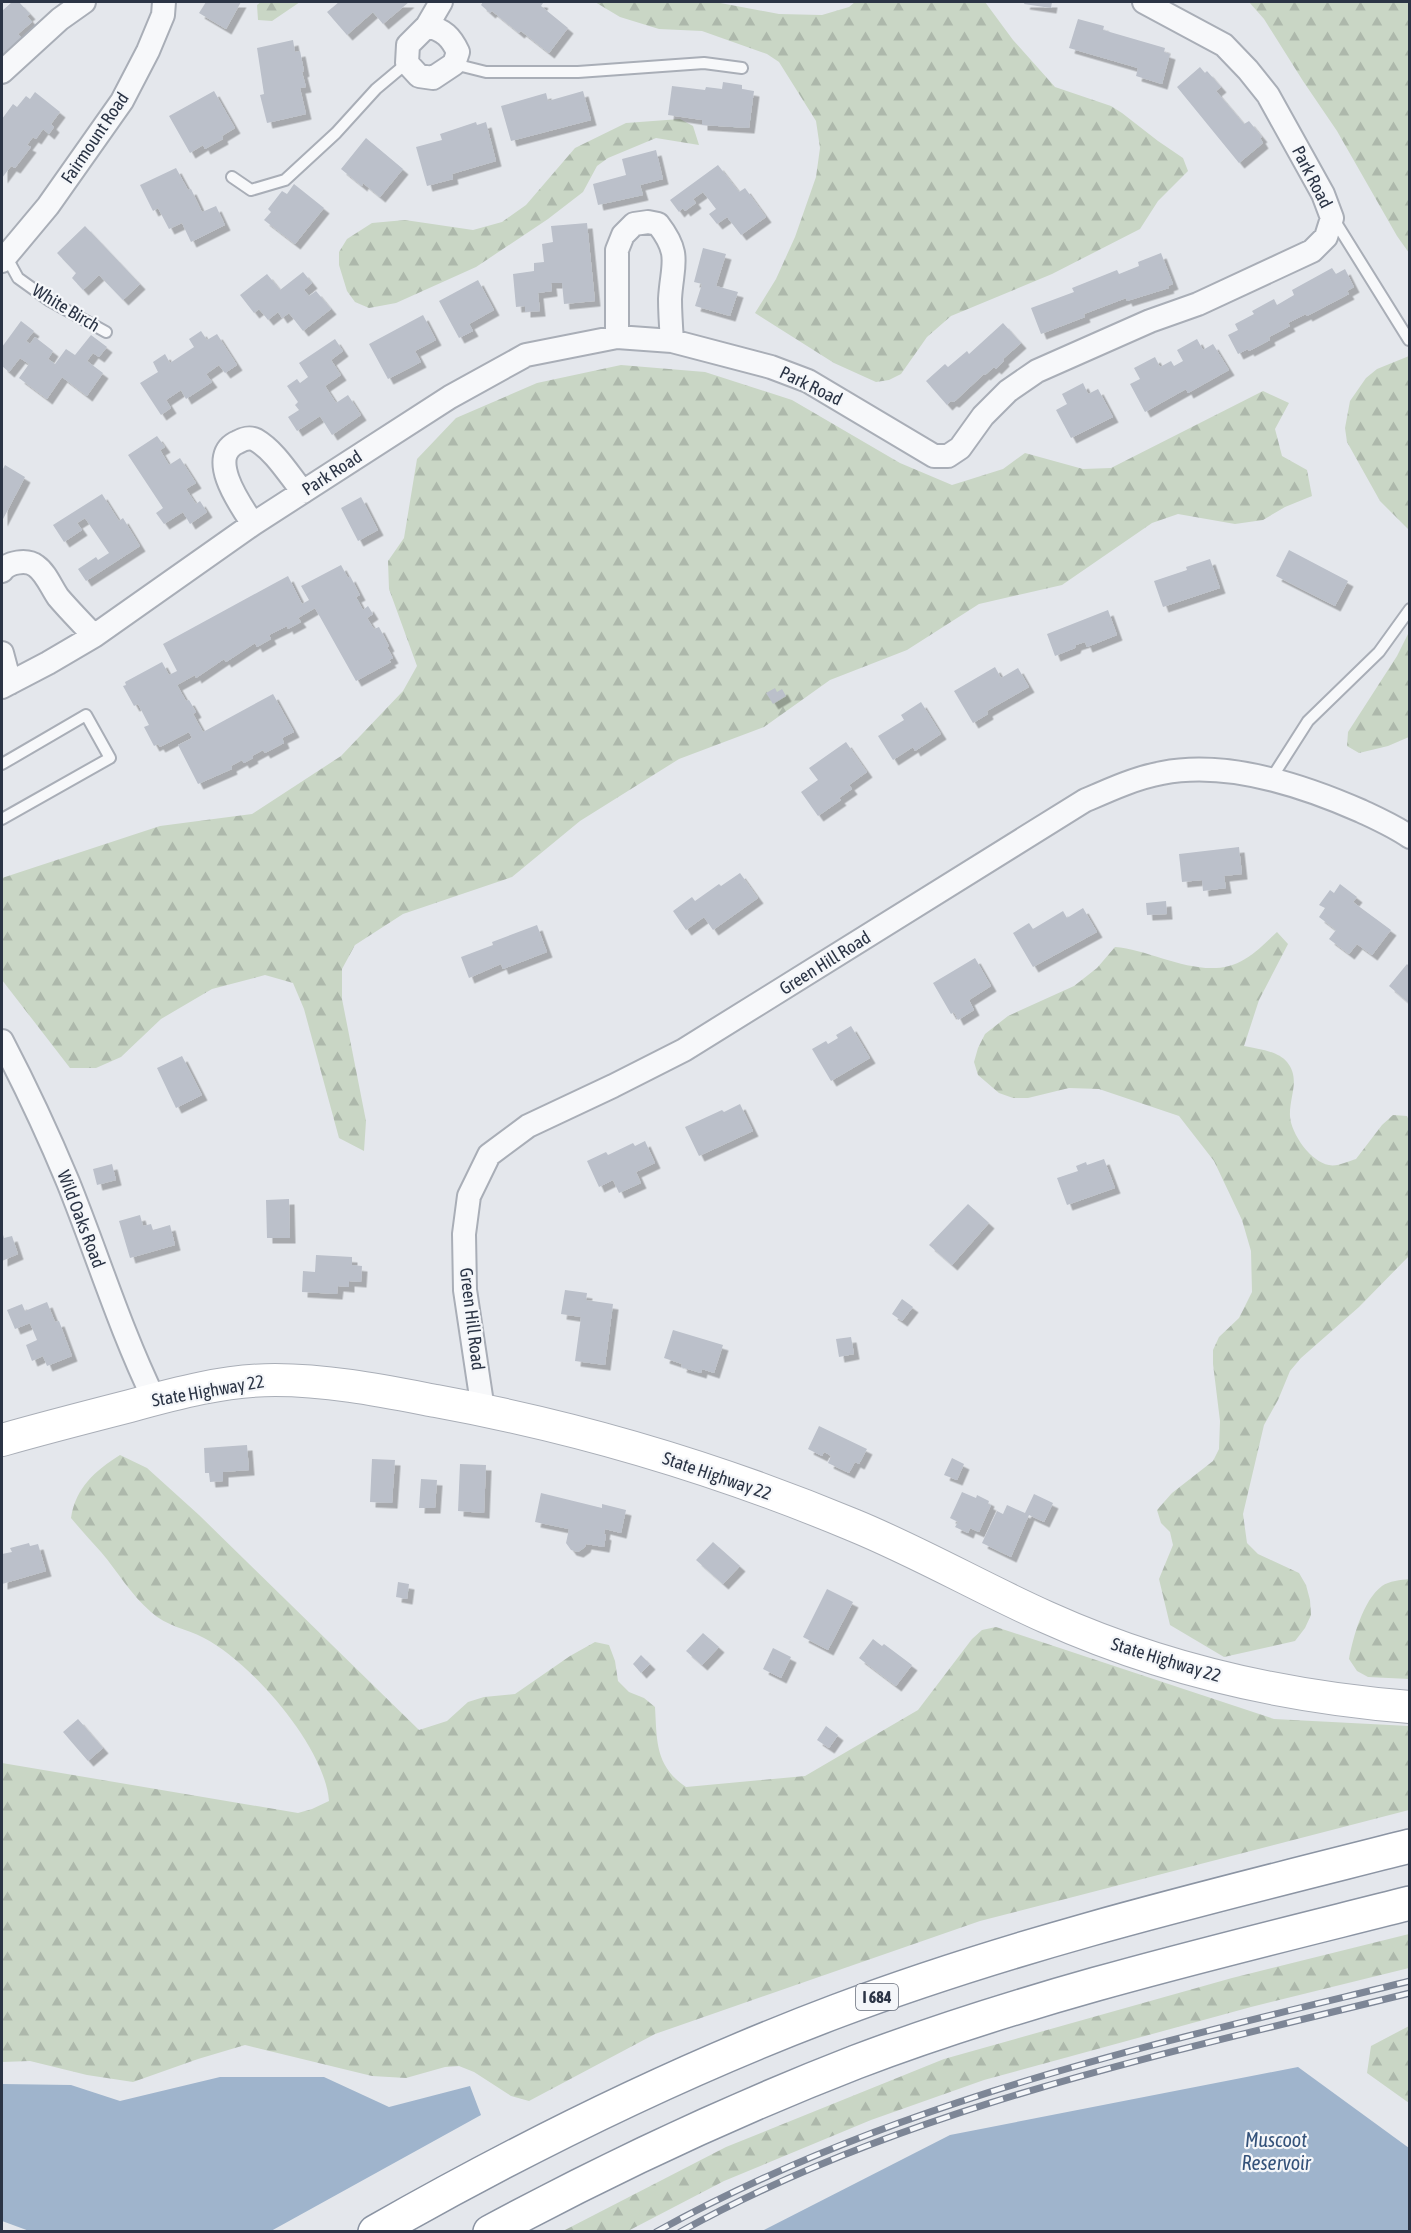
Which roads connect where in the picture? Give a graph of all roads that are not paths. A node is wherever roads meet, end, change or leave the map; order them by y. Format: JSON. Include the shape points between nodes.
{"nodes":[{"id":1,"x":84,"y":2,"type":"edge"},
{"id":2,"x":164,"y":2,"type":"edge"},
{"id":3,"x":441,"y":2,"type":"edge"},
{"id":4,"x":1144,"y":2,"type":"edge"},
{"id":5,"x":427,"y":26,"type":"junction"},
{"id":6,"x":407,"y":63,"type":"junction"},
{"id":7,"x":454,"y":64,"type":"junction"},
{"id":8,"x":742,"y":68,"type":"dead end"},
{"id":9,"x":2,"y":72,"type":"edge"},
{"id":10,"x":232,"y":177,"type":"dead end"},
{"id":11,"x":1332,"y":218,"type":"junction"},
{"id":12,"x":4,"y":258,"type":"edge"},
{"id":13,"x":106,"y":332,"type":"dead end"},
{"id":14,"x":617,"y":337,"type":"junction"},
{"id":15,"x":1409,"y":340,"type":"edge"},
{"id":16,"x":672,"y":341,"type":"junction"},
{"id":17,"x":303,"y":492,"type":"junction"},
{"id":18,"x":253,"y":524,"type":"junction"},
{"id":19,"x":2,"y":571,"type":"edge"},
{"id":20,"x":1410,"y":609,"type":"edge"},
{"id":21,"x":94,"y":636,"type":"junction"},
{"id":22,"x":2,"y":653,"type":"edge"},
{"id":23,"x":6,"y":685,"type":"edge"},
{"id":24,"x":2,"y":764,"type":"edge"},
{"id":25,"x":1271,"y":779,"type":"junction"},
{"id":26,"x":2,"y":819,"type":"edge"},
{"id":27,"x":1410,"y":837,"type":"edge"},
{"id":28,"x":2,"y":1041,"type":"edge"},
{"id":29,"x":154,"y":1399,"type":"junction"},
{"id":30,"x":483,"y":1410,"type":"junction"},
{"id":31,"x":2,"y":1440,"type":"edge"},
{"id":32,"x":1410,"y":1707,"type":"edge"},
{"id":33,"x":1410,"y":1846,"type":"edge"},
{"id":34,"x":1410,"y":1903,"type":"edge"},
{"id":35,"x":375,"y":2232,"type":"edge"},
{"id":36,"x":490,"y":2232,"type":"edge"}],
"edges":[{"from":1,"to":9,"type":"street"},
{"from":2,"to":12,"type":"street","name":"Fairmount Road","via":[[163,15],[148,51],[122,101],[48,206]]},
{"from":3,"to":5,"type":"street"},
{"from":4,"to":11,"type":"street","name":"Park Road","via":[[1224,45],[1248,70],[1268,95],[1323,194]]},
{"from":5,"to":6,"type":"street","via":[[408,45]]},
{"from":5,"to":7,"type":"street","via":[[441,29],[453,42],[458,52]]},
{"from":6,"to":7,"type":"street","via":[[419,76],[433,78]]},
{"from":6,"to":10,"type":"lane","via":[[285,180],[251,190]]},
{"from":7,"to":8,"type":"lane","via":[[486,72],[578,72],[704,63]]},
{"from":11,"to":15,"type":"lane"},
{"from":11,"to":16,"type":"street","name":"Park Road","via":[[1326,237],[1312,251],[1037,371],[1008,391],[983,416],[960,448],[948,456],[934,456],[808,381]]},
{"from":12,"to":13,"type":"lane","name":"White Birch","via":[[18,278],[50,302]]},
{"from":14,"to":16,"type":"street","name":"Park Road"},
{"from":14,"to":16,"type":"street","via":[[617,250],[623,235],[634,224],[648,222],[658,224],[670,239],[675,263],[670,298]]},
{"from":14,"to":17,"type":"street","name":"Park Road","via":[[526,355],[450,397]]},
{"from":17,"to":18,"type":"street","name":"Park Road"},
{"from":17,"to":18,"type":"street","via":[[255,439],[232,445],[227,452],[225,471]]},
{"from":18,"to":21,"type":"street","name":"Park Road"},
{"from":19,"to":21,"type":"street","via":[[21,562],[34,564]]},
{"from":20,"to":25,"type":"lane","via":[[1379,652],[1308,721]]},
{"from":21,"to":23,"type":"street","name":"Park Road"},
{"from":22,"to":23,"type":"street"},
{"from":24,"to":26,"type":"lane","via":[[86,715],[110,758]]},
{"from":25,"to":27,"type":"street","name":"Green Hill Road","via":[[1321,793]]},
{"from":25,"to":30,"type":"street","name":"Green Hill Road","via":[[1238,772],[1163,773],[1084,801],[694,1044],[528,1126],[489,1155],[469,1196],[464,1234],[465,1290]]},
{"from":28,"to":29,"type":"street","name":"Wild Oaks Road","via":[[64,1174]]},
{"from":29,"to":30,"type":"main road","name":"State Highway 22","via":[[232,1383],[309,1381]]},
{"from":29,"to":31,"type":"main road","name":"State Highway 22"},
{"from":30,"to":32,"type":"main road","name":"State Highway 22","via":[[636,1448],[784,1498],[854,1525],[1048,1618],[1166,1662],[1295,1694]]},
{"from":33,"to":35,"type":"highway","number":"I 684","via":[[1078,1934],[939,1975],[838,2011],[634,2095],[540,2141]]},
{"from":34,"to":36,"type":"highway","via":[[1090,1986],[858,2062],[657,2146]]}]}
